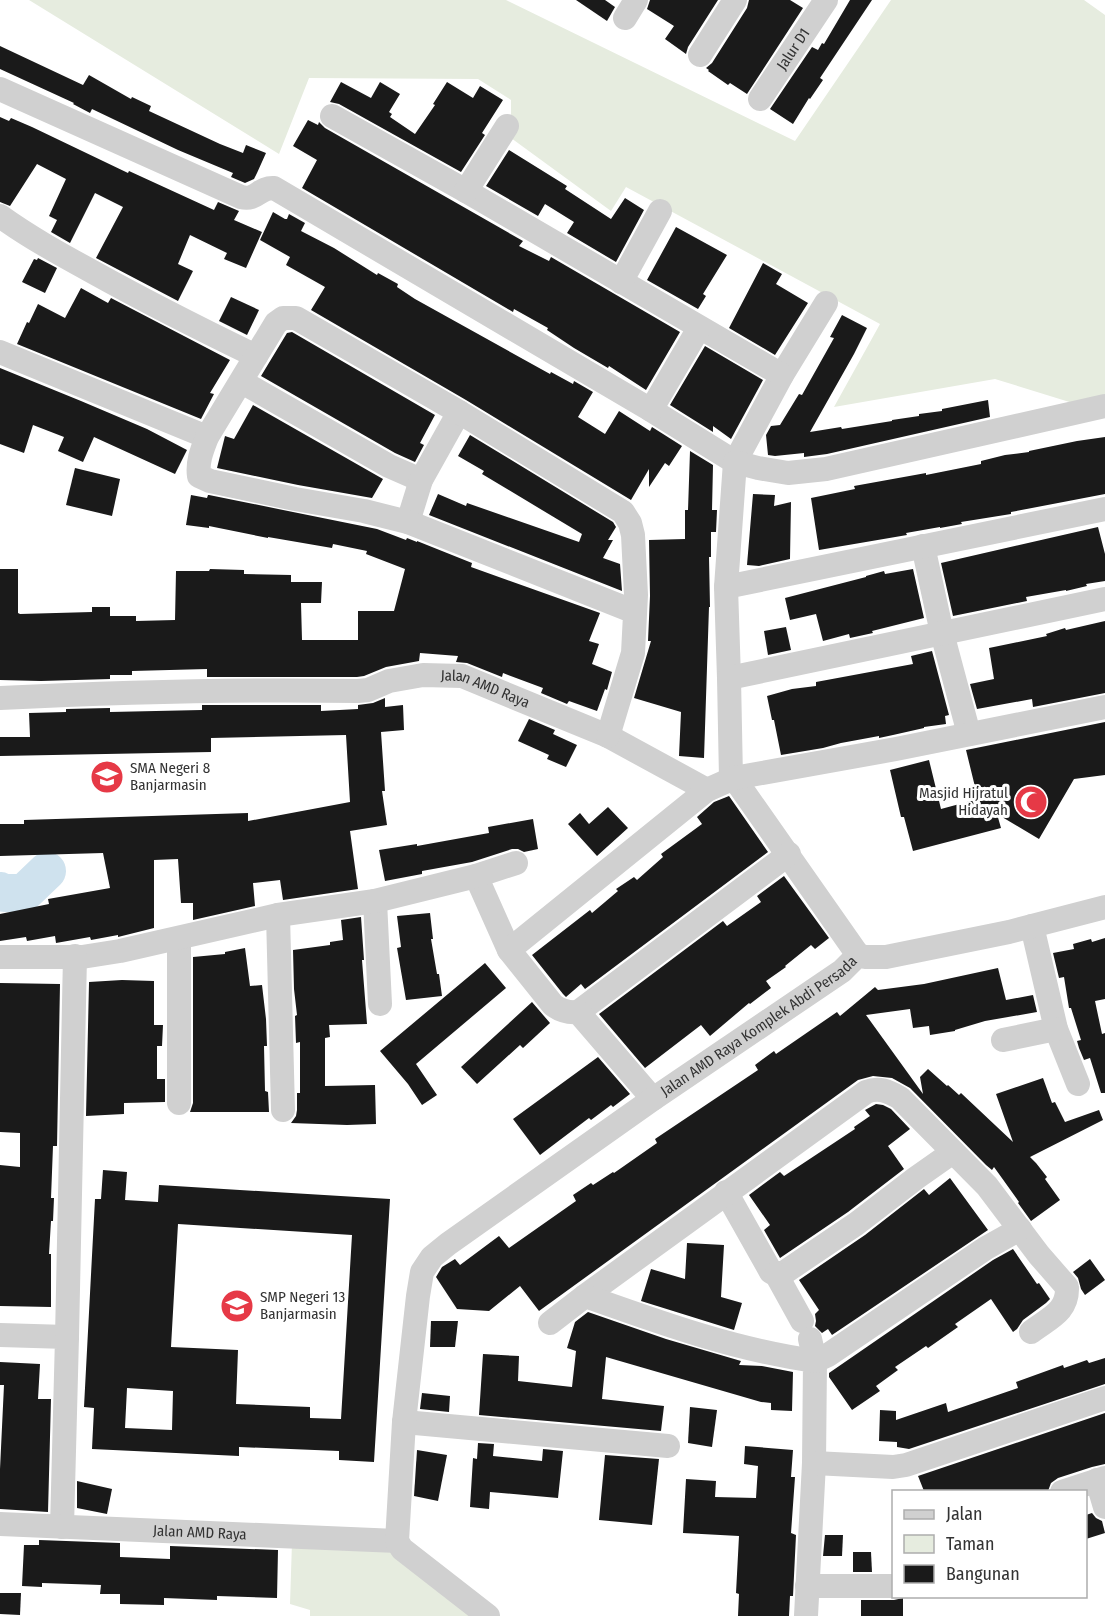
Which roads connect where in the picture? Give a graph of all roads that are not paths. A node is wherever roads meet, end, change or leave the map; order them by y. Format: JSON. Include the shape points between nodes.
{"nodes":[{"id":1,"x":735,"y":0,"type":"edge"},
{"id":2,"x":826,"y":0,"type":"edge"},
{"id":3,"x":700,"y":55,"type":"dead end"},
{"id":4,"x":0,"y":89,"type":"edge"},
{"id":5,"x":760,"y":99,"type":"dead end"},
{"id":6,"x":332,"y":116,"type":"dead end"},
{"id":7,"x":507,"y":126,"type":"dead end"},
{"id":8,"x":465,"y":191,"type":"junction"},
{"id":9,"x":660,"y":211,"type":"dead end"},
{"id":10,"x":0,"y":216,"type":"edge"},
{"id":11,"x":621,"y":282,"type":"junction"},
{"id":12,"x":826,"y":303,"type":"dead end"},
{"id":13,"x":699,"y":328,"type":"junction"},
{"id":14,"x":0,"y":352,"type":"edge"},
{"id":15,"x":256,"y":356,"type":"junction"},
{"id":16,"x":782,"y":375,"type":"junction"},
{"id":17,"x":242,"y":382,"type":"junction"},
{"id":18,"x":1105,"y":406,"type":"edge"},
{"id":19,"x":651,"y":410,"type":"junction"},
{"id":20,"x":459,"y":412,"type":"junction"},
{"id":21,"x":207,"y":437,"type":"junction"},
{"id":22,"x":735,"y":462,"type":"junction"},
{"id":23,"x":421,"y":480,"type":"junction"},
{"id":24,"x":1105,"y":509,"type":"edge"},
{"id":25,"x":408,"y":522,"type":"junction"},
{"id":26,"x":923,"y":546,"type":"junction"},
{"id":27,"x":726,"y":587,"type":"junction"},
{"id":28,"x":1105,"y":599,"type":"edge"},
{"id":29,"x":635,"y":612,"type":"junction"},
{"id":30,"x":942,"y":633,"type":"junction"},
{"id":31,"x":729,"y":678,"type":"junction"},
{"id":32,"x":0,"y":698,"type":"edge"},
{"id":33,"x":1105,"y":707,"type":"edge"},
{"id":34,"x":969,"y":734,"type":"junction"},
{"id":35,"x":608,"y":736,"type":"junction"},
{"id":36,"x":733,"y":778,"type":"junction"},
{"id":37,"x":707,"y":790,"type":"junction"},
{"id":38,"x":789,"y":854,"type":"junction"},
{"id":39,"x":516,"y":864,"type":"dead end"},
{"id":40,"x":476,"y":876,"type":"junction"},
{"id":41,"x":375,"y":901,"type":"junction"},
{"id":42,"x":1105,"y":907,"type":"edge"},
{"id":43,"x":278,"y":915,"type":"junction"},
{"id":44,"x":1032,"y":926,"type":"junction"},
{"id":45,"x":179,"y":939,"type":"junction"},
{"id":46,"x":509,"y":950,"type":"junction"},
{"id":47,"x":858,"y":955,"type":"junction"},
{"id":48,"x":75,"y":956,"type":"junction"},
{"id":49,"x":0,"y":957,"type":"edge"},
{"id":50,"x":380,"y":1004,"type":"dead end"},
{"id":51,"x":578,"y":1012,"type":"junction"},
{"id":52,"x":1056,"y":1029,"type":"junction"},
{"id":53,"x":1003,"y":1040,"type":"dead end"},
{"id":54,"x":1078,"y":1084,"type":"dead end"},
{"id":55,"x":653,"y":1099,"type":"junction"},
{"id":56,"x":179,"y":1103,"type":"dead end"},
{"id":57,"x":283,"y":1110,"type":"dead end"},
{"id":58,"x":952,"y":1152,"type":"junction"},
{"id":59,"x":726,"y":1192,"type":"junction"},
{"id":60,"x":1020,"y":1229,"type":"junction"},
{"id":61,"x":776,"y":1274,"type":"junction"},
{"id":62,"x":585,"y":1296,"type":"junction"},
{"id":63,"x":550,"y":1323,"type":"dead end"},
{"id":64,"x":1031,"y":1332,"type":"dead end"},
{"id":65,"x":0,"y":1335,"type":"edge"},
{"id":66,"x":67,"y":1337,"type":"junction"},
{"id":67,"x":809,"y":1341,"type":"junction"},
{"id":68,"x":1105,"y":1398,"type":"edge"},
{"id":69,"x":404,"y":1422,"type":"junction"},
{"id":70,"x":668,"y":1446,"type":"dead end"},
{"id":71,"x":814,"y":1463,"type":"junction"},
{"id":72,"x":1101,"y":1479,"type":"edge"},
{"id":73,"x":1065,"y":1490,"type":"edge"},
{"id":74,"x":1105,"y":1507,"type":"edge"},
{"id":75,"x":0,"y":1524,"type":"edge"},
{"id":76,"x":62,"y":1527,"type":"junction"},
{"id":77,"x":397,"y":1541,"type":"junction"},
{"id":78,"x":807,"y":1586,"type":"junction"},
{"id":79,"x":892,"y":1586,"type":"edge"},
{"id":80,"x":488,"y":1616,"type":"edge"},
{"id":81,"x":806,"y":1616,"type":"edge"}],
"edges":[{"from":1,"to":3,"type":"street"},
{"from":2,"to":5,"type":"street","name":"Jalur D1"},
{"from":4,"to":19,"type":"street","via":[[241,197],[248,199],[274,188]]},
{"from":6,"to":8,"type":"street"},
{"from":7,"to":8,"type":"street"},
{"from":8,"to":11,"type":"street"},
{"from":9,"to":11,"type":"street"},
{"from":10,"to":15,"type":"street","via":[[105,279]]},
{"from":11,"to":13,"type":"street"},
{"from":12,"to":16,"type":"street"},
{"from":13,"to":16,"type":"street"},
{"from":13,"to":19,"type":"street"},
{"from":14,"to":21,"type":"street"},
{"from":15,"to":17,"type":"street"},
{"from":15,"to":20,"type":"street","via":[[276,323],[283,318],[296,318]]},
{"from":16,"to":22,"type":"street"},
{"from":17,"to":21,"type":"street"},
{"from":17,"to":23,"type":"street","via":[[389,466]]},
{"from":18,"to":22,"type":"street","via":[[826,469],[788,473]]},
{"from":19,"to":22,"type":"street"},
{"from":20,"to":23,"type":"street"},
{"from":20,"to":29,"type":"street","via":[[623,512],[633,535]]},
{"from":21,"to":25,"type":"street","via":[[197,467],[199,476],[210,481]]},
{"from":22,"to":27,"type":"street"},
{"from":23,"to":25,"type":"street"},
{"from":24,"to":26,"type":"street"},
{"from":25,"to":29,"type":"street"},
{"from":26,"to":27,"type":"street"},
{"from":26,"to":30,"type":"street"},
{"from":27,"to":31,"type":"street"},
{"from":28,"to":30,"type":"street"},
{"from":29,"to":35,"type":"street","via":[[633,653]]},
{"from":30,"to":31,"type":"street"},
{"from":30,"to":34,"type":"street"},
{"from":31,"to":36,"type":"street"},
{"from":32,"to":35,"type":"street","name":"Jalan AMD Raya","via":[[272,689],[358,691],[423,675],[462,676]]},
{"from":33,"to":34,"type":"street"},
{"from":34,"to":36,"type":"street"},
{"from":35,"to":37,"type":"street","name":"Jalan AMD Raya"},
{"from":36,"to":37,"type":"street"},
{"from":36,"to":38,"type":"street"},
{"from":37,"to":46,"type":"street"},
{"from":38,"to":47,"type":"street"},
{"from":38,"to":51,"type":"street"},
{"from":39,"to":40,"type":"street"},
{"from":40,"to":41,"type":"street"},
{"from":40,"to":46,"type":"street"},
{"from":41,"to":43,"type":"street"},
{"from":41,"to":50,"type":"street"},
{"from":42,"to":44,"type":"street","name":"Jalan AMD Raya Komplek Abdi Persada"},
{"from":43,"to":45,"type":"street"},
{"from":43,"to":57,"type":"street"},
{"from":44,"to":47,"type":"street","name":"Jalan AMD Raya Komplek Abdi Persada","via":[[886,957]]},
{"from":44,"to":52,"type":"street"},
{"from":45,"to":48,"type":"street"},
{"from":45,"to":56,"type":"street"},
{"from":46,"to":51,"type":"street","via":[[553,1005]]},
{"from":47,"to":55,"type":"street","name":"Jalan AMD Raya Komplek Abdi Persada","via":[[842,971]]},
{"from":48,"to":49,"type":"street"},
{"from":48,"to":66,"type":"street"},
{"from":51,"to":55,"type":"street"},
{"from":52,"to":53,"type":"street"},
{"from":52,"to":54,"type":"street"},
{"from":55,"to":69,"type":"street","name":"Jalan AMD Raya Komplek Abdi Persada","via":[[432,1257],[422,1272]]},
{"from":58,"to":59,"type":"street","via":[[900,1098],[873,1089]]},
{"from":58,"to":60,"type":"street","via":[[987,1186]]},
{"from":58,"to":61,"type":"street","via":[[856,1224],[785,1272]]},
{"from":59,"to":61,"type":"street","via":[[771,1272]]},
{"from":59,"to":62,"type":"street"},
{"from":60,"to":64,"type":"street","via":[[1067,1287],[1062,1310]]},
{"from":60,"to":67,"type":"street","via":[[828,1355]]},
{"from":61,"to":67,"type":"street"},
{"from":62,"to":63,"type":"street"},
{"from":62,"to":67,"type":"street","via":[[744,1348]]},
{"from":65,"to":66,"type":"street"},
{"from":66,"to":76,"type":"street"},
{"from":67,"to":71,"type":"street"},
{"from":68,"to":71,"type":"street","via":[[906,1465]]},
{"from":69,"to":70,"type":"street"},
{"from":69,"to":77,"type":"street"},
{"from":71,"to":78,"type":"street"},
{"from":72,"to":73,"type":"street"},
{"from":72,"to":74,"type":"street"},
{"from":75,"to":76,"type":"street","name":"Jalan AMD Raya"},
{"from":76,"to":77,"type":"street","name":"Jalan AMD Raya"},
{"from":77,"to":80,"type":"street"},
{"from":78,"to":79,"type":"street"},
{"from":78,"to":81,"type":"street"}]}
